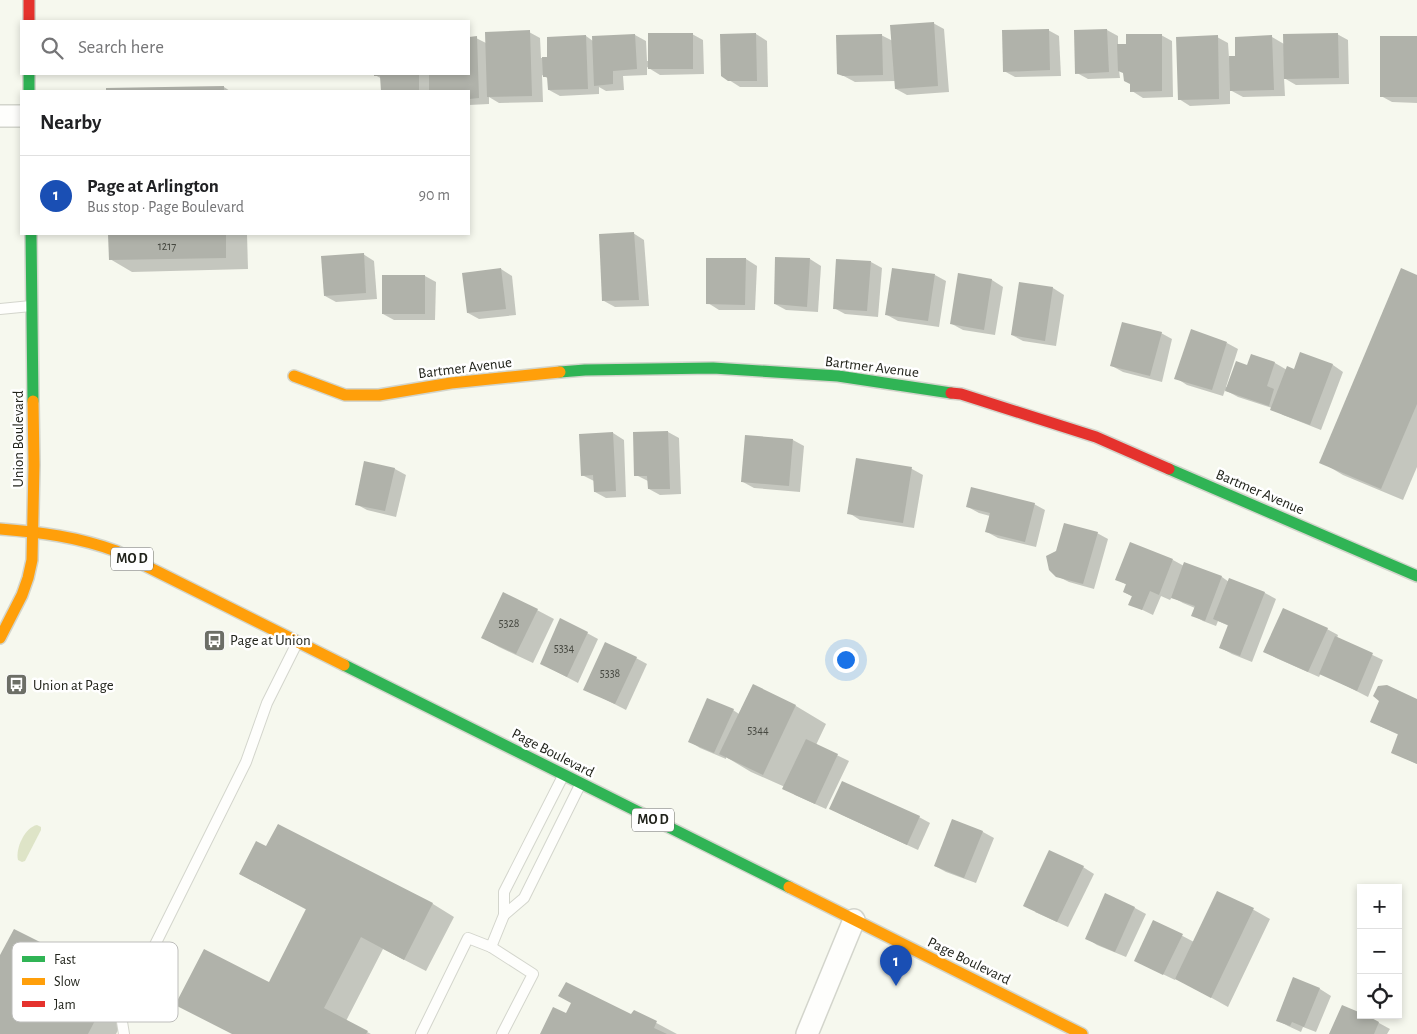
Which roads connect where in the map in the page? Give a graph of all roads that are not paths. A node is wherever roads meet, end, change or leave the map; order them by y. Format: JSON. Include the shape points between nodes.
{"nodes":[{"id":1,"x":29,"y":0,"type":"edge"},
{"id":2,"x":29,"y":20,"type":"edge"},
{"id":3,"x":29,"y":75,"type":"edge"},
{"id":4,"x":30,"y":90,"type":"edge"},
{"id":5,"x":0,"y":116,"type":"edge"},
{"id":6,"x":20,"y":116,"type":"edge"},
{"id":7,"x":31,"y":235,"type":"edge"},
{"id":8,"x":32,"y":306,"type":"junction"},
{"id":9,"x":0,"y":309,"type":"edge"},
{"id":10,"x":294,"y":376,"type":"dead end"},
{"id":11,"x":0,"y":529,"type":"edge"},
{"id":12,"x":33,"y":531,"type":"junction"},
{"id":13,"x":1417,"y":576,"type":"edge"},
{"id":14,"x":0,"y":638,"type":"edge"},
{"id":15,"x":298,"y":642,"type":"junction"},
{"id":16,"x":563,"y":775,"type":"junction"},
{"id":17,"x":581,"y":784,"type":"junction"},
{"id":18,"x":504,"y":915,"type":"junction"},
{"id":19,"x":854,"y":920,"type":"junction"},
{"id":20,"x":156,"y":942,"type":"edge"},
{"id":21,"x":492,"y":947,"type":"junction"},
{"id":22,"x":421,"y":1034,"type":"edge"},
{"id":23,"x":502,"y":1034,"type":"edge"},
{"id":24,"x":807,"y":1034,"type":"edge"},
{"id":25,"x":1082,"y":1034,"type":"edge"}],
"edges":[{"from":1,"to":2,"type":"main road"},
{"from":3,"to":4,"type":"main road"},
{"from":5,"to":6,"type":"street"},
{"from":7,"to":8,"type":"main road","name":"Union Boulevard"},
{"from":8,"to":9,"type":"lane"},
{"from":8,"to":12,"type":"main road","name":"Union Boulevard"},
{"from":10,"to":13,"type":"main road","name":"Bartmer Avenue","via":[[344,395],[379,395],[451,383],[585,370],[713,368],[838,376],[961,394],[1096,437]]},
{"from":11,"to":12,"type":"main road","name":"Page Boulevard","number":"MO D"},
{"from":12,"to":14,"type":"main road","name":"Union Boulevard","via":[[28,578]]},
{"from":12,"to":15,"type":"main road","name":"Page Boulevard","number":"MO D","via":[[83,540],[116,551]]},
{"from":15,"to":16,"type":"main road","name":"Page Boulevard","number":"MO D"},
{"from":15,"to":20,"type":"lane","via":[[267,703],[246,762]]},
{"from":16,"to":17,"type":"main road","name":"Page Boulevard","number":"MO D"},
{"from":16,"to":18,"type":"lane","via":[[504,892]]},
{"from":17,"to":18,"type":"lane","via":[[524,898]]},
{"from":17,"to":19,"type":"main road","name":"Page Boulevard","number":"MO D"},
{"from":18,"to":21,"type":"lane"},
{"from":19,"to":24,"type":"street"},
{"from":19,"to":25,"type":"main road","name":"Page Boulevard","number":"MO D"},
{"from":21,"to":22,"type":"lane","via":[[468,938]]},
{"from":21,"to":23,"type":"lane","via":[[533,974]]}]}
